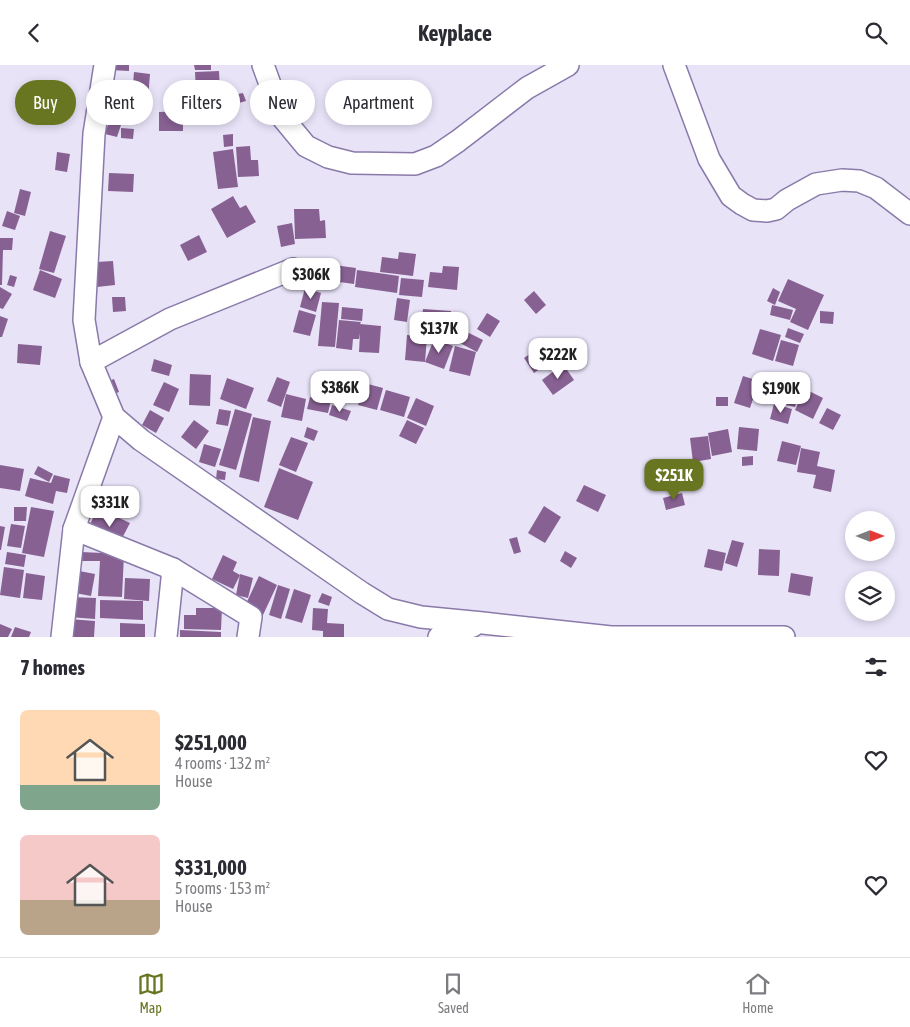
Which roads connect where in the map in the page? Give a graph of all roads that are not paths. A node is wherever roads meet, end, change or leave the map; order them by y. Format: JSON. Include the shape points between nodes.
{"nodes":[{"id":1,"x":105,"y":65,"type":"edge"},
{"id":2,"x":263,"y":65,"type":"edge"},
{"id":3,"x":568,"y":65,"type":"edge"},
{"id":4,"x":674,"y":65,"type":"edge"},
{"id":5,"x":910,"y":214,"type":"edge"},
{"id":6,"x":293,"y":269,"type":"dead end"},
{"id":7,"x":91,"y":362,"type":"junction"},
{"id":8,"x":114,"y":417,"type":"junction"},
{"id":9,"x":74,"y":529,"type":"junction"},
{"id":10,"x":173,"y":569,"type":"junction"},
{"id":11,"x":483,"y":623,"type":"junction"},
{"id":12,"x":62,"y":637,"type":"edge"},
{"id":13,"x":166,"y":637,"type":"edge"},
{"id":14,"x":248,"y":637,"type":"edge"},
{"id":15,"x":439,"y":637,"type":"edge"},
{"id":16,"x":784,"y":637,"type":"edge"}],
"edges":[{"from":1,"to":7,"type":"street","via":[[94,134],[84,320]]},
{"from":2,"to":3,"type":"street","via":[[282,117],[306,145],[328,157],[352,163],[415,164],[436,156],[527,88]]},
{"from":4,"to":5,"type":"street","via":[[709,159],[731,196],[742,205],[752,210],[776,209],[816,184],[842,180],[859,181],[876,188]]},
{"from":6,"to":7,"type":"street","via":[[170,319]]},
{"from":7,"to":8,"type":"street"},
{"from":8,"to":9,"type":"street"},
{"from":8,"to":11,"type":"street","via":[[141,440],[388,609],[420,617]]},
{"from":9,"to":10,"type":"street"},
{"from":9,"to":12,"type":"street"},
{"from":10,"to":13,"type":"street"},
{"from":10,"to":14,"type":"street","via":[[251,617]]},
{"from":11,"to":15,"type":"street"},
{"from":11,"to":16,"type":"street","via":[[611,637]]}]}
